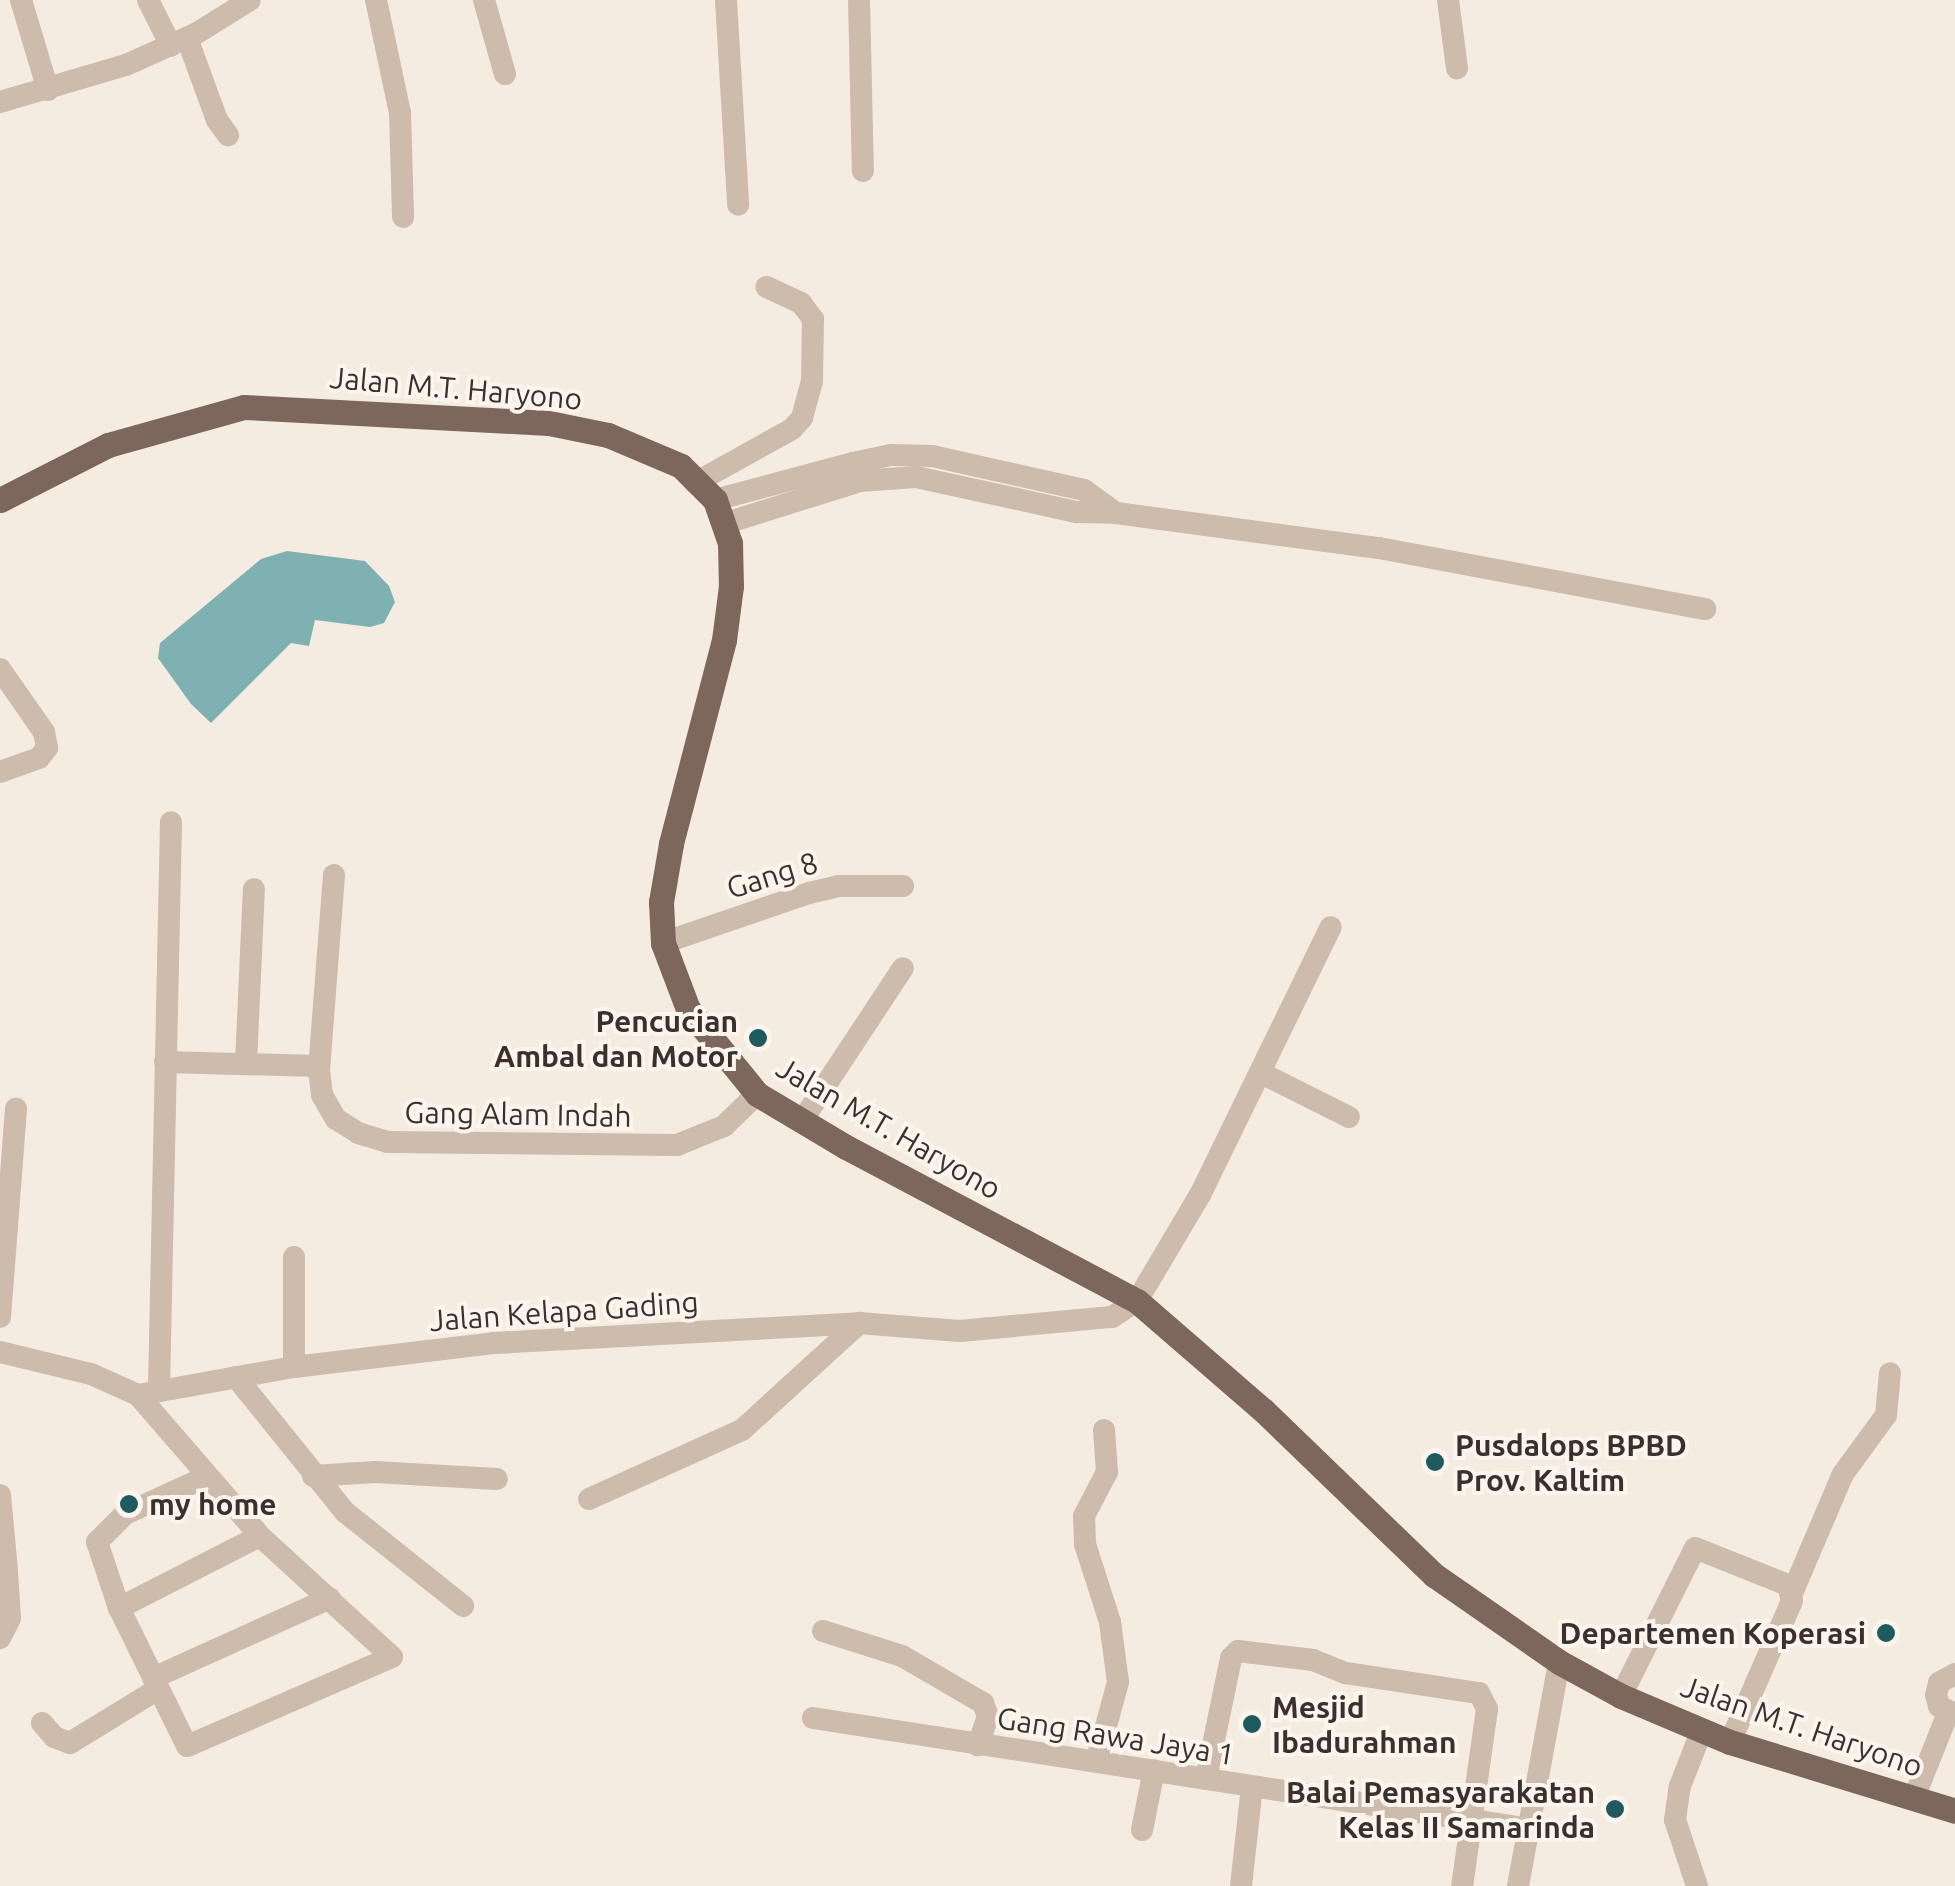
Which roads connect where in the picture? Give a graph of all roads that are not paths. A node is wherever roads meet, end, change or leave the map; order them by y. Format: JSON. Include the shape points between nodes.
{"nodes":[{"id":1,"x":21,"y":0,"type":"edge"},
{"id":2,"x":148,"y":0,"type":"edge"},
{"id":3,"x":250,"y":0,"type":"edge"},
{"id":4,"x":376,"y":0,"type":"edge"},
{"id":5,"x":484,"y":0,"type":"edge"},
{"id":6,"x":726,"y":0,"type":"edge"},
{"id":7,"x":859,"y":0,"type":"edge"},
{"id":8,"x":1448,"y":0,"type":"edge"},
{"id":9,"x":179,"y":42,"type":"junction"},
{"id":10,"x":1457,"y":68,"type":"dead end"},
{"id":11,"x":505,"y":74,"type":"dead end"},
{"id":12,"x":48,"y":90,"type":"junction"},
{"id":13,"x":0,"y":101,"type":"edge"},
{"id":14,"x":228,"y":135,"type":"dead end"},
{"id":15,"x":862,"y":171,"type":"dead end"},
{"id":16,"x":738,"y":204,"type":"dead end"},
{"id":17,"x":403,"y":217,"type":"dead end"},
{"id":18,"x":766,"y":286,"type":"dead end"},
{"id":19,"x":694,"y":483,"type":"junction"},
{"id":20,"x":0,"y":500,"type":"edge"},
{"id":21,"x":719,"y":512,"type":"junction"},
{"id":22,"x":1705,"y":609,"type":"dead end"},
{"id":23,"x":0,"y":669,"type":"edge"},
{"id":24,"x":0,"y":772,"type":"edge"},
{"id":25,"x":171,"y":822,"type":"dead end"},
{"id":26,"x":334,"y":875,"type":"dead end"},
{"id":27,"x":903,"y":886,"type":"dead end"},
{"id":28,"x":254,"y":889,"type":"dead end"},
{"id":29,"x":1332,"y":927,"type":"dead end"},
{"id":30,"x":663,"y":943,"type":"junction"},
{"id":31,"x":902,"y":968,"type":"dead end"},
{"id":32,"x":166,"y":1062,"type":"junction"},
{"id":33,"x":246,"y":1063,"type":"junction"},
{"id":34,"x":319,"y":1066,"type":"junction"},
{"id":35,"x":1263,"y":1074,"type":"junction"},
{"id":36,"x":757,"y":1094,"type":"junction"},
{"id":37,"x":16,"y":1109,"type":"dead end"},
{"id":38,"x":1349,"y":1117,"type":"dead end"},
{"id":39,"x":802,"y":1121,"type":"junction"},
{"id":40,"x":294,"y":1257,"type":"dead end"},
{"id":41,"x":1137,"y":1301,"type":"junction"},
{"id":42,"x":0,"y":1317,"type":"edge"},
{"id":43,"x":859,"y":1323,"type":"junction"},
{"id":44,"x":0,"y":1352,"type":"edge"},
{"id":45,"x":294,"y":1367,"type":"junction"},
{"id":46,"x":1890,"y":1374,"type":"dead end"},
{"id":47,"x":236,"y":1377,"type":"junction"},
{"id":48,"x":148,"y":1392,"type":"junction"},
{"id":49,"x":1104,"y":1430,"type":"dead end"},
{"id":50,"x":313,"y":1476,"type":"junction"},
{"id":51,"x":206,"y":1477,"type":"junction"},
{"id":52,"x":497,"y":1480,"type":"dead end"},
{"id":53,"x":0,"y":1496,"type":"edge"},
{"id":54,"x":589,"y":1498,"type":"dead end"},
{"id":55,"x":260,"y":1536,"type":"junction"},
{"id":56,"x":4,"y":1572,"type":"edge"},
{"id":57,"x":1793,"y":1591,"type":"junction"},
{"id":58,"x":330,"y":1598,"type":"junction"},
{"id":59,"x":463,"y":1606,"type":"dead end"},
{"id":60,"x":119,"y":1608,"type":"junction"},
{"id":61,"x":823,"y":1631,"type":"dead end"},
{"id":62,"x":0,"y":1638,"type":"edge"},
{"id":63,"x":1559,"y":1662,"type":"junction"},
{"id":64,"x":1952,"y":1671,"type":"edge"},
{"id":65,"x":156,"y":1684,"type":"junction"},
{"id":66,"x":1622,"y":1696,"type":"junction"},
{"id":67,"x":1952,"y":1714,"type":"edge"},
{"id":68,"x":813,"y":1718,"type":"dead end"},
{"id":69,"x":42,"y":1722,"type":"dead end"},
{"id":70,"x":1702,"y":1730,"type":"junction"},
{"id":71,"x":1730,"y":1742,"type":"junction"},
{"id":72,"x":978,"y":1745,"type":"junction"},
{"id":73,"x":1097,"y":1759,"type":"junction"},
{"id":74,"x":1154,"y":1770,"type":"junction"},
{"id":75,"x":1206,"y":1779,"type":"junction"},
{"id":76,"x":1252,"y":1787,"type":"junction"},
{"id":77,"x":1914,"y":1798,"type":"junction"},
{"id":78,"x":1955,"y":1811,"type":"edge"},
{"id":79,"x":1470,"y":1818,"type":"junction"},
{"id":80,"x":1529,"y":1829,"type":"junction"},
{"id":81,"x":1142,"y":1830,"type":"dead end"},
{"id":82,"x":1241,"y":1886,"type":"edge"},
{"id":83,"x":1462,"y":1886,"type":"edge"},
{"id":84,"x":1518,"y":1886,"type":"edge"},
{"id":85,"x":1697,"y":1886,"type":"edge"}],
"edges":[{"from":1,"to":12,"type":"street"},
{"from":2,"to":9,"type":"street"},
{"from":3,"to":9,"type":"street"},
{"from":4,"to":17,"type":"street","via":[[400,113]]},
{"from":5,"to":11,"type":"street"},
{"from":6,"to":16,"type":"street"},
{"from":7,"to":15,"type":"street"},
{"from":8,"to":10,"type":"street"},
{"from":9,"to":12,"type":"street"},
{"from":9,"to":14,"type":"street"},
{"from":12,"to":13,"type":"street"},
{"from":18,"to":19,"type":"street","via":[[800,303],[813,319],[812,381],[802,418]]},
{"from":19,"to":20,"type":"main road","name":"Jalan M.T. Haryono","via":[[681,466],[646,447],[549,424],[244,407],[123,440]]},
{"from":19,"to":21,"type":"main road","name":"Jalan M.T. Haryono"},
{"from":21,"to":22,"type":"street","via":[[866,460],[932,456],[1084,490],[1116,513],[1379,548]]},
{"from":21,"to":30,"type":"main road","name":"Jalan M.T. Haryono","via":[[730,543],[724,640],[671,844]]},
{"from":23,"to":24,"type":"street","via":[[48,748]]},
{"from":25,"to":32,"type":"street"},
{"from":26,"to":34,"type":"street","name":"Gang Alam Indah"},
{"from":27,"to":30,"type":"street","name":"Gang 8","via":[[809,893]]},
{"from":28,"to":33,"type":"street"},
{"from":29,"to":35,"type":"street"},
{"from":30,"to":36,"type":"main road","name":"Jalan M.T. Haryono","via":[[688,1010]]},
{"from":31,"to":39,"type":"street"},
{"from":32,"to":33,"type":"street"},
{"from":32,"to":48,"type":"street"},
{"from":33,"to":34,"type":"street"},
{"from":34,"to":36,"type":"street","name":"Gang Alam Indah","via":[[322,1094],[336,1119],[388,1142],[676,1145],[724,1126]]},
{"from":35,"to":38,"type":"street"},
{"from":35,"to":41,"type":"street"},
{"from":36,"to":39,"type":"main road","name":"Jalan M.T. Haryono"},
{"from":37,"to":42,"type":"street"},
{"from":39,"to":41,"type":"main road","name":"Jalan M.T. Haryono"},
{"from":40,"to":45,"type":"street"},
{"from":41,"to":43,"type":"street","name":"Jalan Kelapa Gading","via":[[1094,1322],[960,1332]]},
{"from":41,"to":63,"type":"main road","name":"Jalan M.T. Haryono","via":[[1263,1410],[1434,1575]]},
{"from":43,"to":45,"type":"street","name":"Jalan Kelapa Gading","via":[[494,1343]]},
{"from":43,"to":54,"type":"street","via":[[742,1430]]},
{"from":44,"to":48,"type":"street"},
{"from":45,"to":47,"type":"street","name":"Jalan Kelapa Gading"},
{"from":46,"to":57,"type":"street","via":[[1886,1415],[1848,1464]]},
{"from":47,"to":48,"type":"street","name":"Jalan Kelapa Gading"},
{"from":47,"to":50,"type":"street"},
{"from":48,"to":51,"type":"street"},
{"from":49,"to":73,"type":"street","via":[[1107,1472],[1084,1516],[1085,1544],[1110,1622],[1118,1682]]},
{"from":50,"to":52,"type":"street","via":[[375,1472]]},
{"from":50,"to":59,"type":"street","via":[[357,1522]]},
{"from":51,"to":55,"type":"street"},
{"from":51,"to":60,"type":"street","via":[[125,1514],[100,1535],[97,1552]]},
{"from":53,"to":56,"type":"street"},
{"from":55,"to":58,"type":"street"},
{"from":55,"to":60,"type":"street"},
{"from":56,"to":62,"type":"street","via":[[10,1618]]},
{"from":57,"to":66,"type":"street","via":[[1695,1548]]},
{"from":57,"to":71,"type":"street"},
{"from":58,"to":65,"type":"street"},
{"from":58,"to":65,"type":"street","via":[[392,1657],[190,1746]]},
{"from":60,"to":65,"type":"street"},
{"from":61,"to":72,"type":"street","via":[[902,1656],[983,1703],[988,1716]]},
{"from":63,"to":66,"type":"main road","name":"Jalan M.T. Haryono"},
{"from":63,"to":80,"type":"street"},
{"from":64,"to":67,"type":"street","via":[[1936,1694]]},
{"from":65,"to":69,"type":"street","via":[[70,1743]]},
{"from":66,"to":70,"type":"main road","name":"Jalan M.T. Haryono"},
{"from":67,"to":77,"type":"street"},
{"from":68,"to":72,"type":"street","name":"Gang Rawa Jaya 1"},
{"from":70,"to":71,"type":"main road","name":"Jalan M.T. Haryono"},
{"from":70,"to":85,"type":"street","via":[[1675,1804]]},
{"from":71,"to":77,"type":"main road","name":"Jalan M.T. Haryono"},
{"from":72,"to":73,"type":"street","name":"Gang Rawa Jaya 1"},
{"from":73,"to":74,"type":"street","name":"Gang Rawa Jaya 1"},
{"from":74,"to":75,"type":"street","name":"Gang Rawa Jaya 1"},
{"from":74,"to":81,"type":"street"},
{"from":75,"to":76,"type":"street","name":"Gang Rawa Jaya 1"},
{"from":75,"to":79,"type":"street","via":[[1231,1658],[1238,1651],[1313,1660],[1346,1673],[1479,1693],[1488,1709]]},
{"from":76,"to":79,"type":"street","name":"Gang Rawa Jaya 1"},
{"from":76,"to":82,"type":"street"},
{"from":77,"to":78,"type":"main road","name":"Jalan M.T. Haryono"},
{"from":79,"to":80,"type":"street","name":"Gang Rawa Jaya 1"},
{"from":79,"to":83,"type":"street"},
{"from":80,"to":84,"type":"street"}]}
